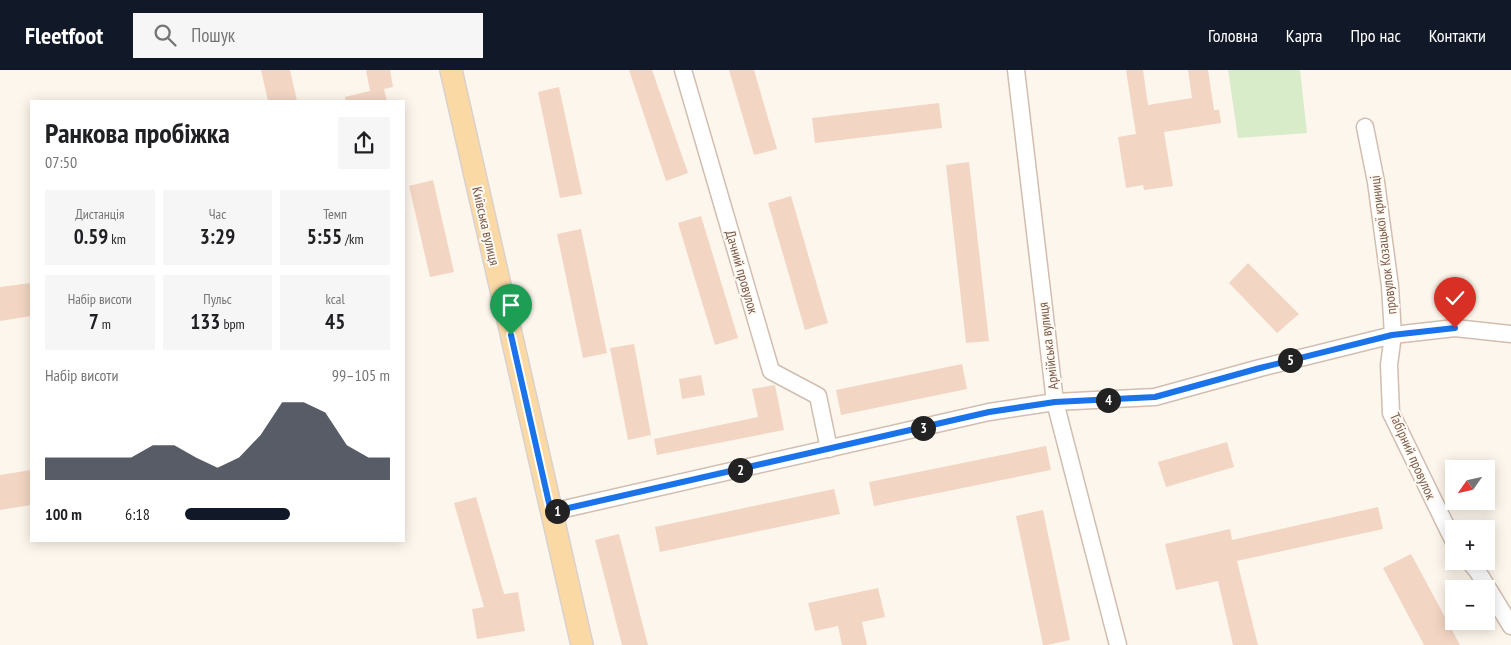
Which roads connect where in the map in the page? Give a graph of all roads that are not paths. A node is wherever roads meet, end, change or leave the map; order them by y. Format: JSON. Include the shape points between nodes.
{"nodes":[{"id":1,"x":452,"y":70,"type":"edge"},
{"id":2,"x":460,"y":70,"type":"edge"},
{"id":3,"x":683,"y":70,"type":"edge"},
{"id":4,"x":1016,"y":70,"type":"edge"},
{"id":5,"x":1364,"y":127,"type":"dead end"},
{"id":6,"x":1511,"y":334,"type":"edge"},
{"id":7,"x":1392,"y":335,"type":"junction"},
{"id":8,"x":1055,"y":402,"type":"junction"},
{"id":9,"x":829,"y":450,"type":"junction"},
{"id":10,"x":555,"y":512,"type":"junction"},
{"id":11,"x":1445,"y":524,"type":"edge"},
{"id":12,"x":1476,"y":570,"type":"edge"},
{"id":13,"x":1511,"y":626,"type":"edge"},
{"id":14,"x":582,"y":645,"type":"edge"},
{"id":15,"x":590,"y":645,"type":"edge"},
{"id":16,"x":1118,"y":645,"type":"edge"}],
"edges":[{"from":1,"to":10,"type":"main road","name":"Київська вулиця"},
{"from":2,"to":10,"type":"main road","name":"Київська вулиця"},
{"from":3,"to":9,"type":"street","name":"Дачний провулок","via":[[771,371],[818,396]]},
{"from":4,"to":8,"type":"street","name":"Армійська вулиця"},
{"from":5,"to":7,"type":"street","name":"провулок Козацької криниці","via":[[1376,182],[1390,286]]},
{"from":6,"to":7,"type":"street","via":[[1455,328]]},
{"from":7,"to":8,"type":"street","via":[[1155,397]]},
{"from":7,"to":11,"type":"street","name":"Табірний провулок","via":[[1391,413]]},
{"from":8,"to":9,"type":"street","via":[[989,412]]},
{"from":8,"to":16,"type":"street","name":"Армійська вулиця"},
{"from":9,"to":10,"type":"street"},
{"from":10,"to":14,"type":"main road","name":"Київська вулиця"},
{"from":10,"to":15,"type":"main road","name":"Київська вулиця"},
{"from":12,"to":13,"type":"street"}]}
